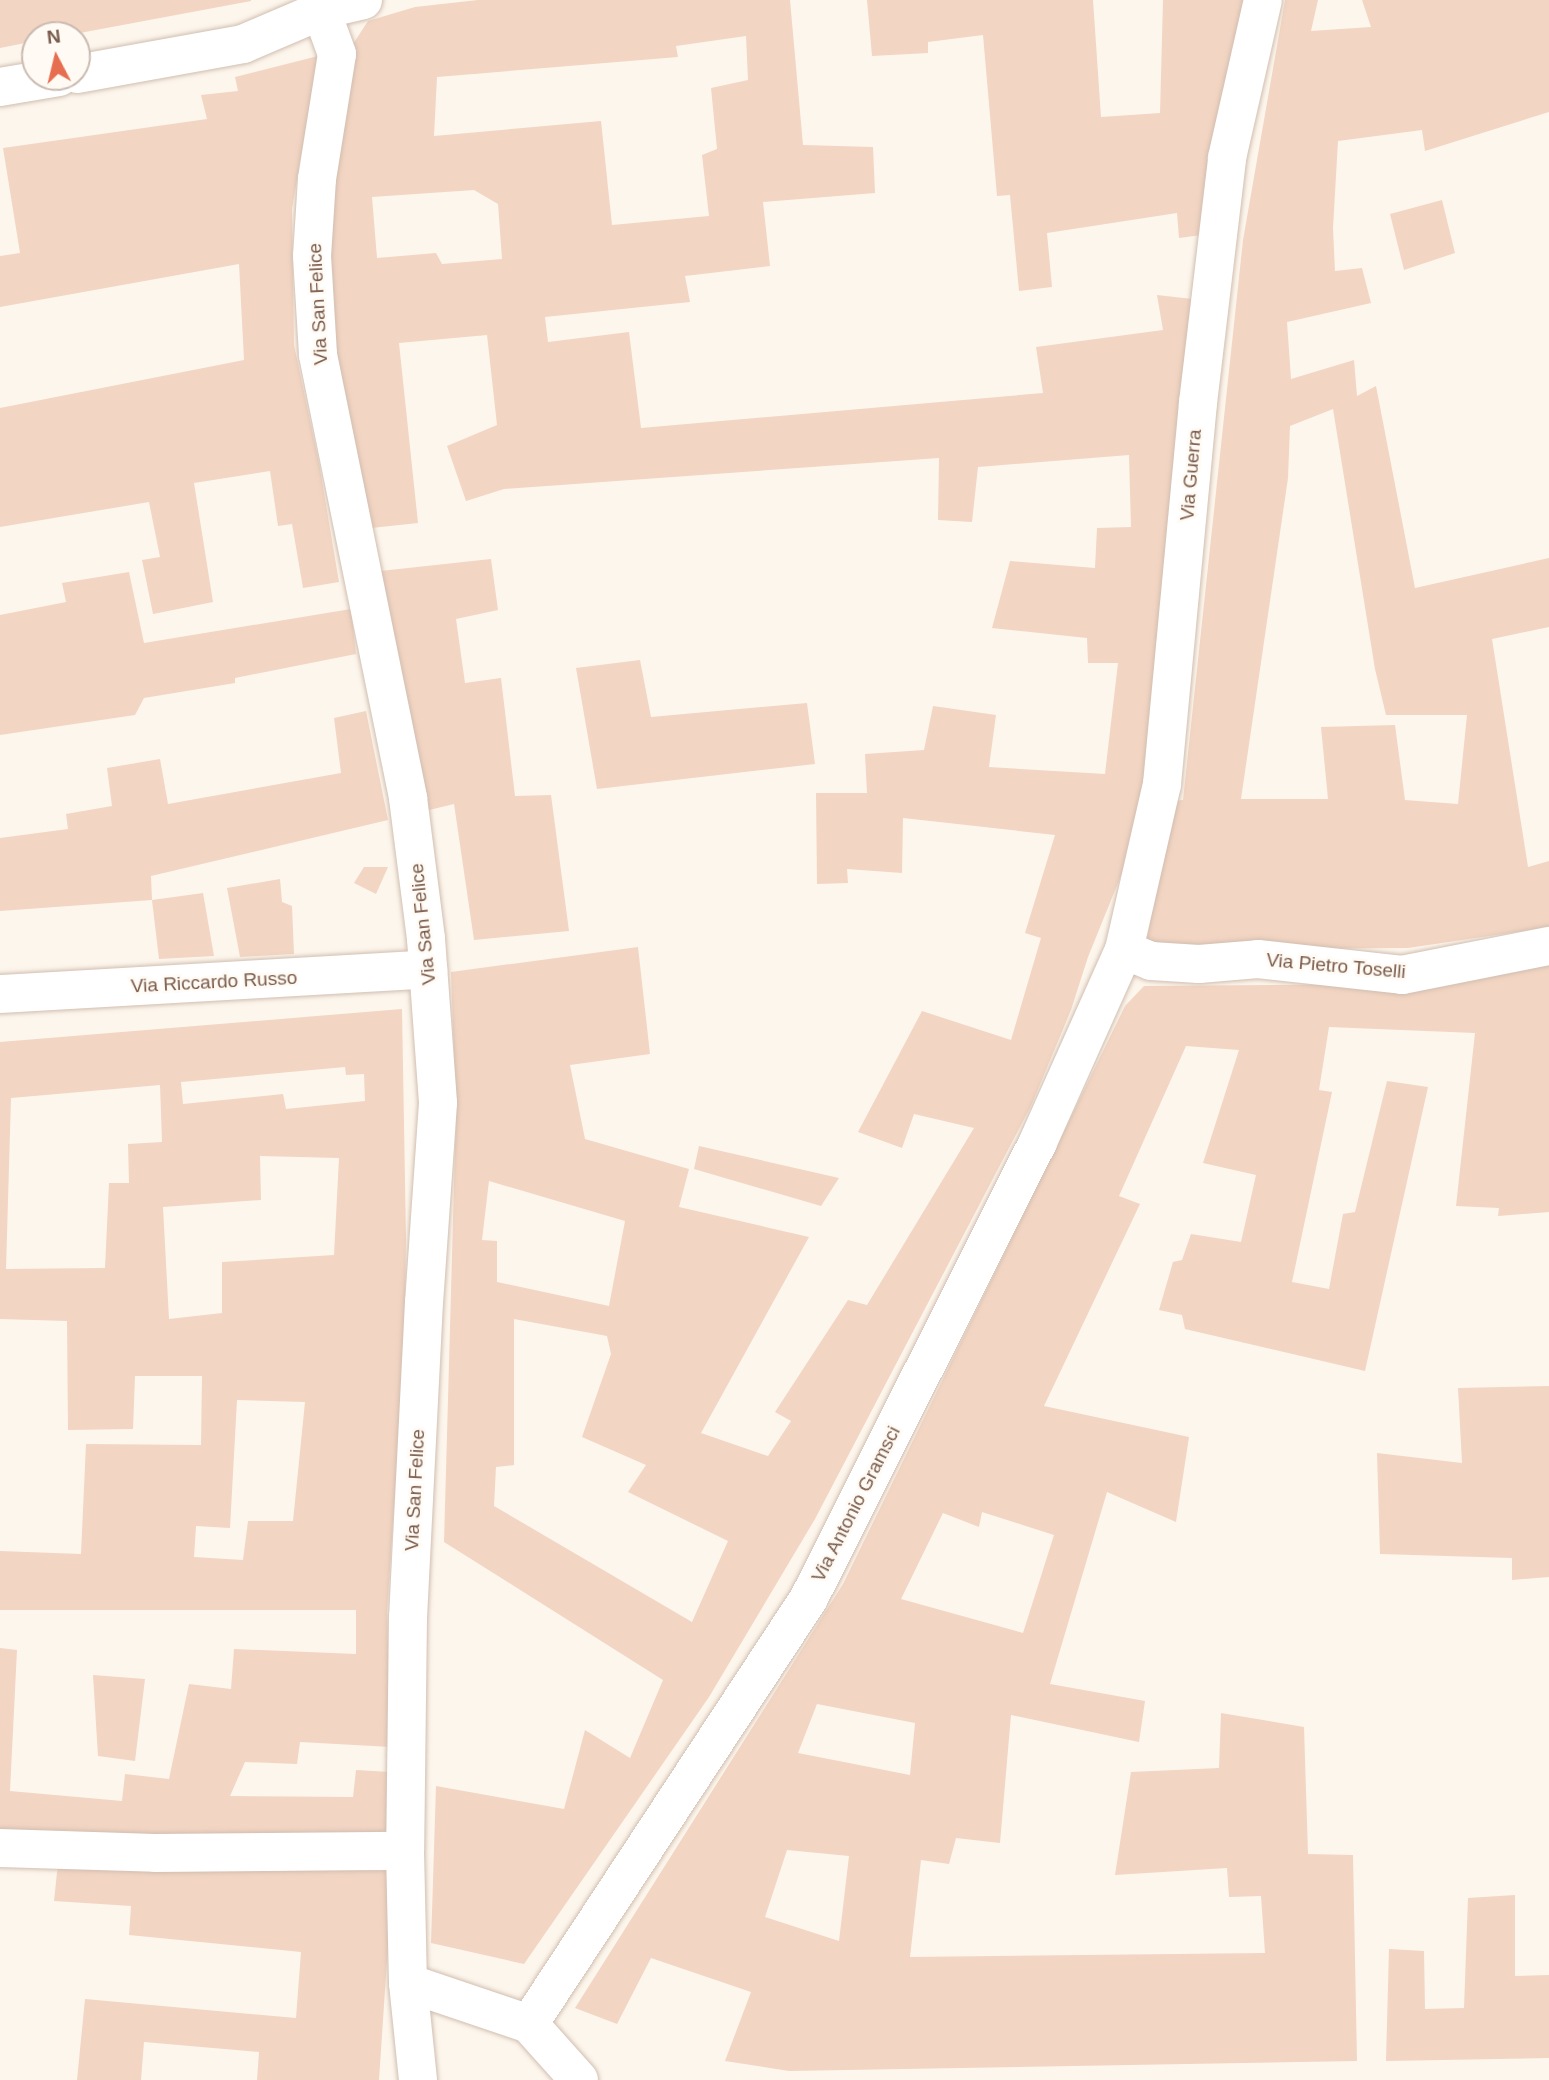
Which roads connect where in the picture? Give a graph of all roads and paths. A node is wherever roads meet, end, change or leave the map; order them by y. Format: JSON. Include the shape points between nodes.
{"nodes":[{"id":1,"x":363,"y":0,"type":"edge"},
{"id":2,"x":1263,"y":0,"type":"edge"},
{"id":3,"x":324,"y":5,"type":"edge"},
{"id":4,"x":91,"y":71,"type":"edge"},
{"id":5,"x":21,"y":83,"type":"edge"},
{"id":6,"x":0,"y":87,"type":"edge"},
{"id":7,"x":1549,"y":946,"type":"edge"},
{"id":8,"x":1124,"y":950,"type":"junction"},
{"id":9,"x":428,"y":969,"type":"junction"},
{"id":10,"x":0,"y":994,"type":"edge"},
{"id":11,"x":0,"y":1849,"type":"edge"},
{"id":12,"x":405,"y":1851,"type":"junction"},
{"id":13,"x":408,"y":1983,"type":"junction"},
{"id":14,"x":529,"y":2024,"type":"junction"},
{"id":15,"x":418,"y":2080,"type":"edge"},
{"id":16,"x":579,"y":2080,"type":"edge"}],
"edges":[{"from":1,"to":3,"type":"street"},
{"from":2,"to":8,"type":"street","name":"Via Guerra","via":[[1227,158],[1198,402],[1162,784]]},
{"from":3,"to":4,"type":"street","via":[[243,44]]},
{"from":3,"to":9,"type":"street","name":"Via San Felice","via":[[337,54],[317,179],[312,256],[318,355],[408,798]]},
{"from":5,"to":6,"type":"street"},
{"from":7,"to":8,"type":"street","name":"Via Pietro Toselli","via":[[1402,975],[1258,960],[1151,961]]},
{"from":8,"to":14,"type":"street","name":"Via Antonio Gramsci","via":[[1038,1142],[808,1598]]},
{"from":9,"to":10,"type":"street","name":"Via Riccardo Russo"},
{"from":9,"to":12,"type":"street","name":"Via San Felice","via":[[438,1103],[408,1617]]},
{"from":11,"to":12,"type":"street"},
{"from":12,"to":13,"type":"street","name":"Via San Felice"},
{"from":13,"to":14,"type":"street"},
{"from":13,"to":15,"type":"street","name":"Via San Felice"},
{"from":14,"to":16,"type":"street"}]}
